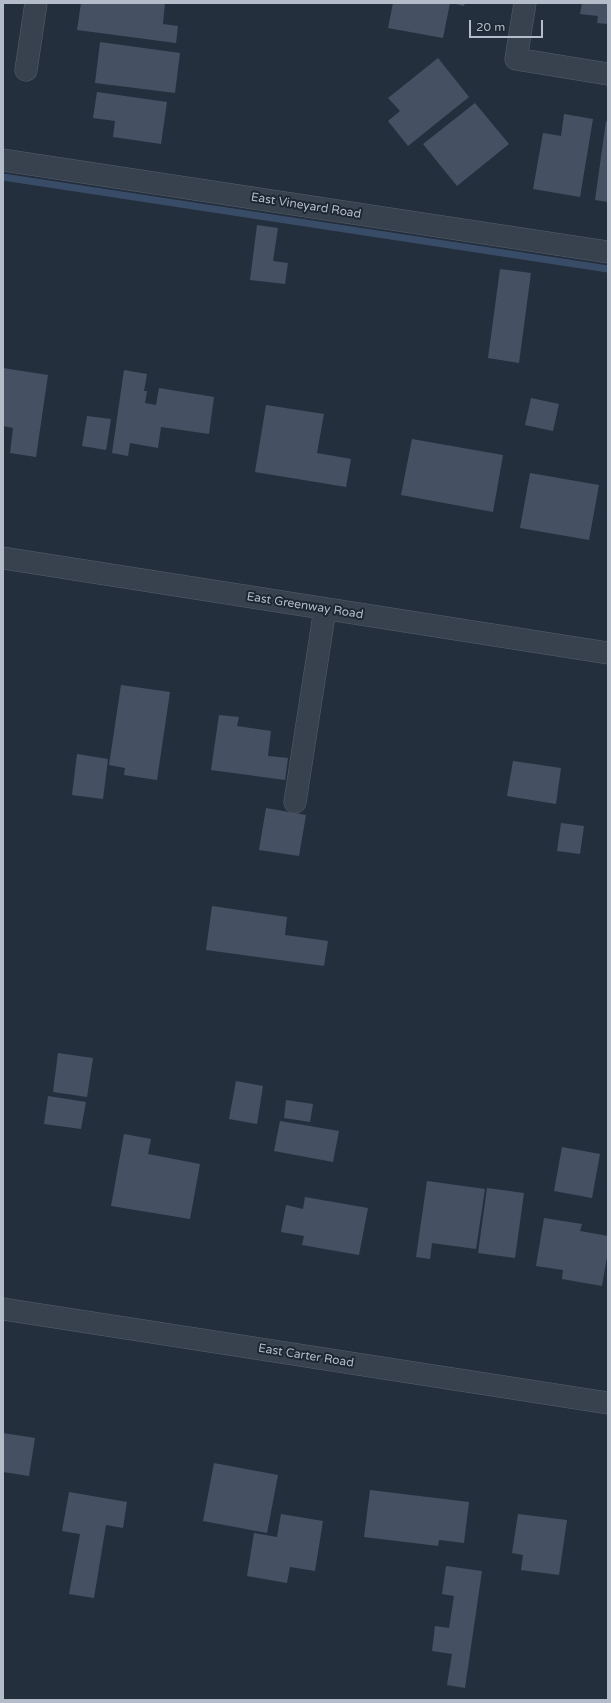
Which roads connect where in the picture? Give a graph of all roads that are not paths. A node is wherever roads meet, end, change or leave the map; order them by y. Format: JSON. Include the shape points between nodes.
{"nodes":[{"id":1,"x":36,"y":3,"type":"edge"},
{"id":2,"x":525,"y":3,"type":"edge"},
{"id":3,"x":26,"y":70,"type":"dead end"},
{"id":4,"x":608,"y":74,"type":"edge"},
{"id":5,"x":3,"y":160,"type":"edge"},
{"id":6,"x":608,"y":252,"type":"edge"},
{"id":7,"x":3,"y":558,"type":"edge"},
{"id":8,"x":325,"y":609,"type":"junction"},
{"id":9,"x":608,"y":653,"type":"edge"},
{"id":10,"x":295,"y":802,"type":"dead end"},
{"id":11,"x":3,"y":1309,"type":"edge"},
{"id":12,"x":608,"y":1403,"type":"edge"}],
"edges":[{"from":1,"to":3,"type":"street"},
{"from":2,"to":4,"type":"street","via":[[516,59]]},
{"from":5,"to":6,"type":"street","name":"East Vineyard Road"},
{"from":7,"to":8,"type":"street","name":"East Greenway Road"},
{"from":8,"to":9,"type":"street","name":"East Greenway Road"},
{"from":8,"to":10,"type":"street"},
{"from":11,"to":12,"type":"street","name":"East Carter Road"}]}
